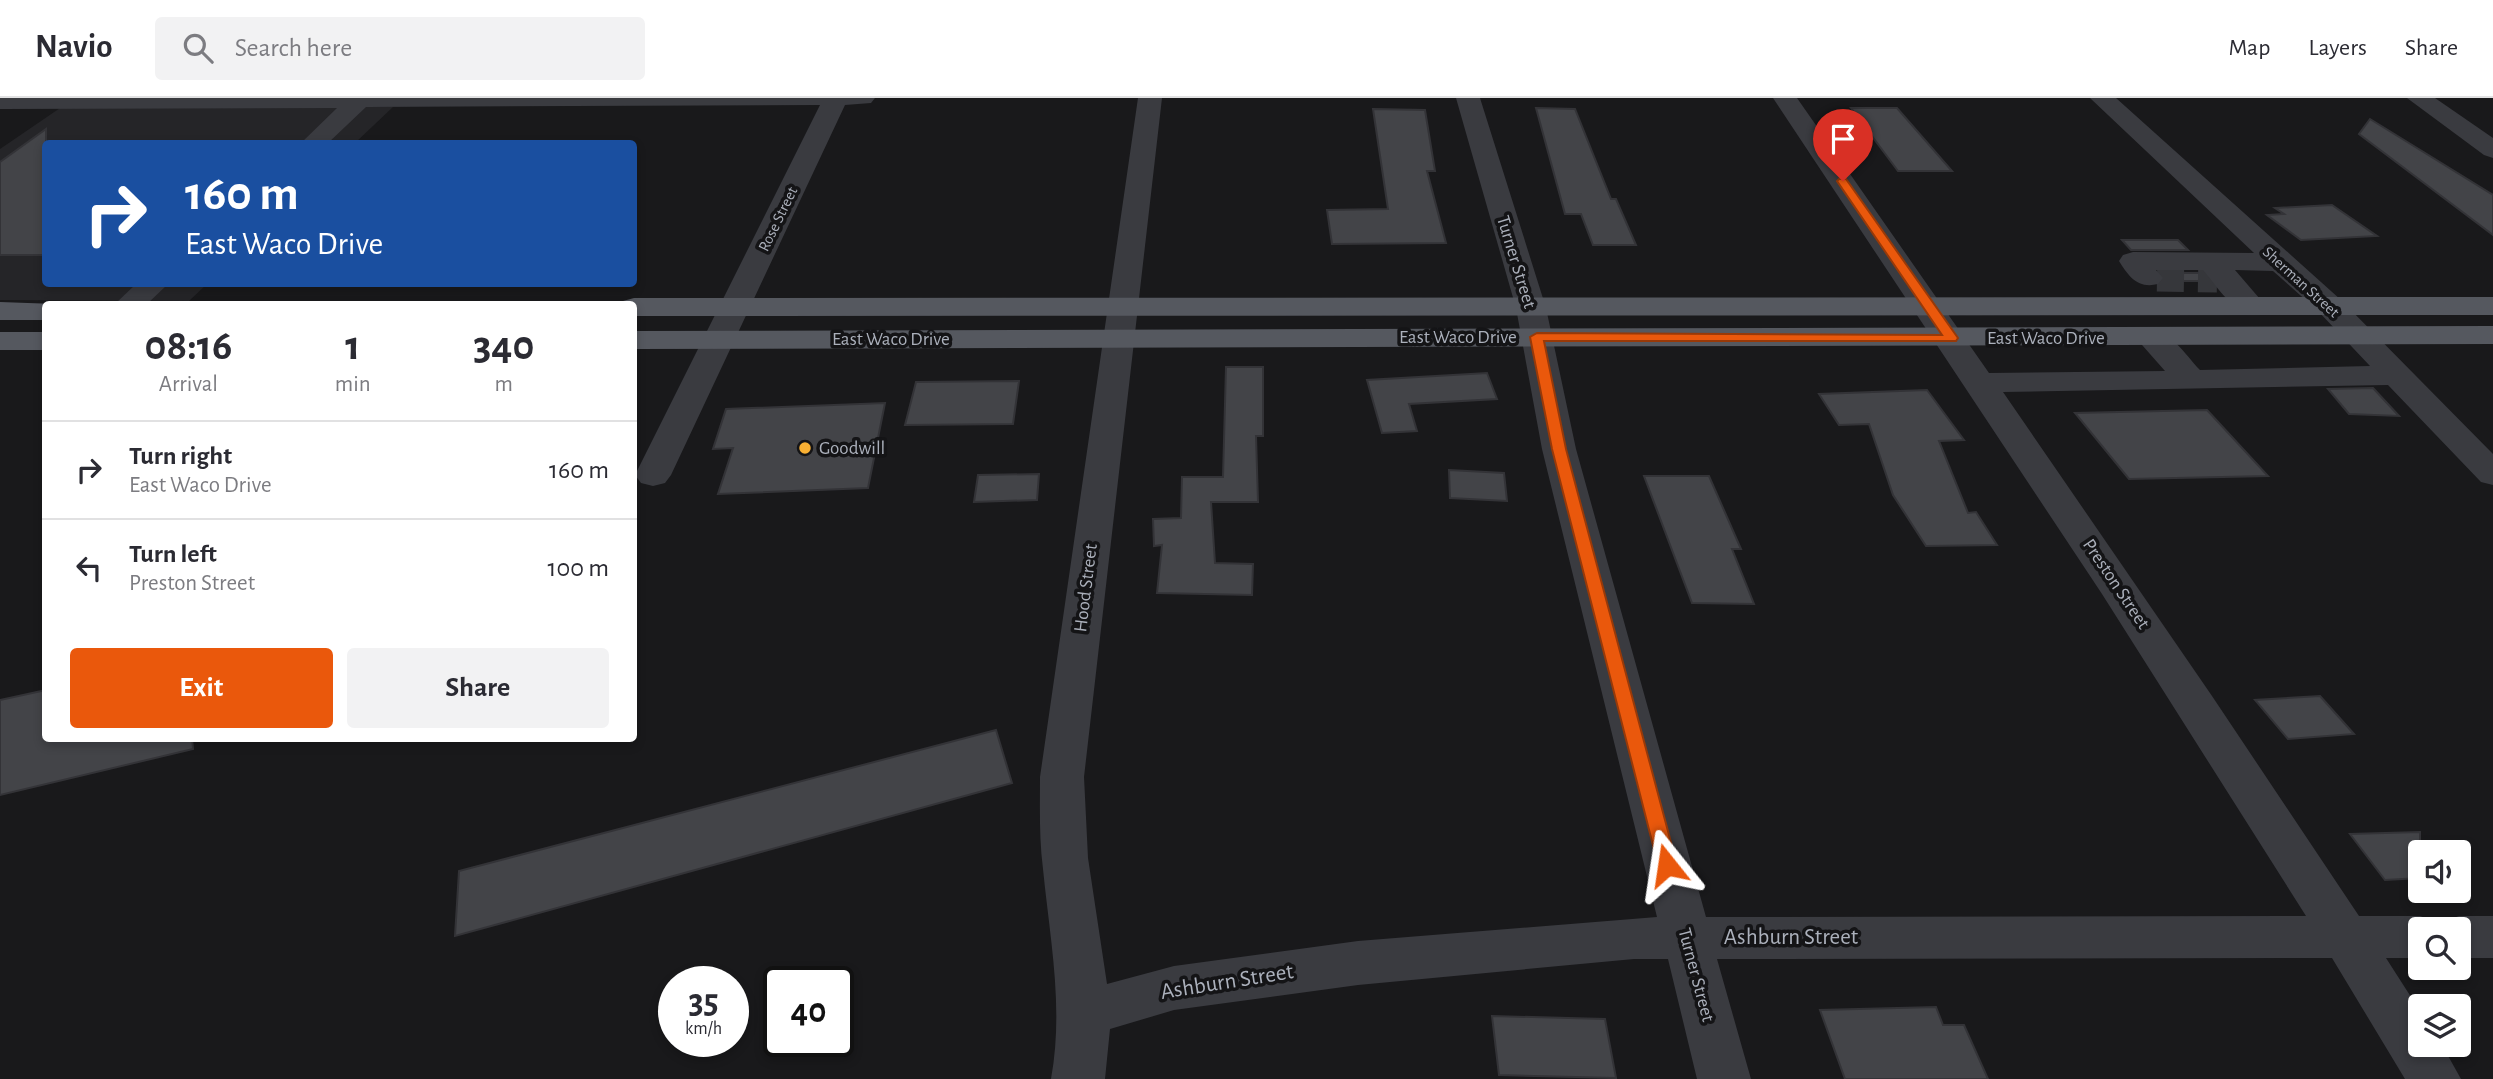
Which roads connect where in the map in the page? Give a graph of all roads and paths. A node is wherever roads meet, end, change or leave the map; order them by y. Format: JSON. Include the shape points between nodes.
{"nodes":[{"id":1,"x":836,"y":98,"type":"edge"},
{"id":2,"x":863,"y":98,"type":"edge"},
{"id":3,"x":1150,"y":98,"type":"edge"},
{"id":4,"x":1468,"y":98,"type":"edge"},
{"id":5,"x":1785,"y":98,"type":"edge"},
{"id":6,"x":2102,"y":98,"type":"edge"},
{"id":7,"x":2419,"y":98,"type":"edge"},
{"id":8,"x":226,"y":99,"type":"edge"},
{"id":9,"x":360,"y":100,"type":"junction"},
{"id":10,"x":0,"y":102,"type":"edge"},
{"id":11,"x":316,"y":140,"type":"edge"},
{"id":12,"x":2493,"y":150,"type":"edge"},
{"id":13,"x":2279,"y":262,"type":"junction"},
{"id":14,"x":2218,"y":273,"type":"junction"},
{"id":15,"x":150,"y":287,"type":"edge"},
{"id":16,"x":133,"y":301,"type":"edge"},
{"id":17,"x":735,"y":306,"type":"junction"},
{"id":18,"x":2169,"y":306,"type":"junction"},
{"id":19,"x":2251,"y":306,"type":"junction"},
{"id":20,"x":2330,"y":306,"type":"junction"},
{"id":21,"x":2493,"y":306,"type":"edge"},
{"id":22,"x":637,"y":307,"type":"edge"},
{"id":23,"x":0,"y":311,"type":"edge"},
{"id":24,"x":42,"y":311,"type":"edge"},
{"id":25,"x":1534,"y":322,"type":"junction"},
{"id":26,"x":1940,"y":323,"type":"junction"},
{"id":27,"x":1121,"y":324,"type":"junction"},
{"id":28,"x":2493,"y":335,"type":"edge"},
{"id":29,"x":2359,"y":336,"type":"junction"},
{"id":30,"x":2151,"y":337,"type":"junction"},
{"id":31,"x":2282,"y":337,"type":"junction"},
{"id":32,"x":637,"y":340,"type":"edge"},
{"id":33,"x":717,"y":340,"type":"junction"},
{"id":34,"x":0,"y":341,"type":"edge"},
{"id":35,"x":42,"y":341,"type":"edge"},
{"id":36,"x":2396,"y":375,"type":"junction"},
{"id":37,"x":2326,"y":377,"type":"junction"},
{"id":38,"x":2191,"y":380,"type":"junction"},
{"id":39,"x":1982,"y":383,"type":"junction"},
{"id":40,"x":2493,"y":474,"type":"edge"},
{"id":41,"x":653,"y":475,"type":"dead end"},
{"id":42,"x":2347,"y":937,"type":"junction"},
{"id":43,"x":2408,"y":937,"type":"edge"},
{"id":44,"x":2471,"y":937,"type":"edge"},
{"id":45,"x":2493,"y":937,"type":"edge"},
{"id":46,"x":1686,"y":938,"type":"junction"},
{"id":47,"x":1084,"y":1013,"type":"junction"},
{"id":48,"x":1078,"y":1079,"type":"edge"},
{"id":49,"x":1724,"y":1079,"type":"edge"},
{"id":50,"x":2434,"y":1079,"type":"edge"}],
"edges":[{"from":1,"to":2,"type":"street"},
{"from":1,"to":9,"type":"street"},
{"from":1,"to":17,"type":"street","name":"Rose Street"},
{"from":3,"to":27,"type":"street","name":"Hood Street"},
{"from":4,"to":25,"type":"street","name":"Turner Street"},
{"from":5,"to":26,"type":"street","name":"Preston Street"},
{"from":6,"to":13,"type":"street","name":"Sherman Street"},
{"from":7,"to":12,"type":"street"},
{"from":8,"to":9,"type":"street"},
{"from":8,"to":10,"type":"street"},
{"from":9,"to":11,"type":"street"},
{"from":13,"to":14,"type":"street"},
{"from":13,"to":20,"type":"street","name":"Sherman Street"},
{"from":14,"to":18,"type":"street","via":[[2133,261],[2152,278]]},
{"from":14,"to":19,"type":"street"},
{"from":15,"to":16,"type":"street"},
{"from":17,"to":22,"type":"main road","name":"East Waco Drive"},
{"from":17,"to":27,"type":"main road","name":"East Waco Drive"},
{"from":17,"to":33,"type":"street","name":"Rose Street"},
{"from":18,"to":19,"type":"main road","name":"East Waco Drive"},
{"from":18,"to":26,"type":"main road","name":"East Waco Drive"},
{"from":19,"to":20,"type":"main road","name":"East Waco Drive"},
{"from":20,"to":21,"type":"main road","name":"East Waco Drive"},
{"from":20,"to":29,"type":"street","name":"Sherman Street"},
{"from":23,"to":24,"type":"main road"},
{"from":25,"to":26,"type":"main road","name":"East Waco Drive"},
{"from":25,"to":27,"type":"main road","name":"East Waco Drive"},
{"from":25,"to":46,"type":"street","name":"Turner Street","via":[[1559,449]]},
{"from":26,"to":30,"type":"main road","name":"East Waco Drive"},
{"from":26,"to":39,"type":"street","name":"Preston Street"},
{"from":27,"to":33,"type":"main road","name":"East Waco Drive"},
{"from":27,"to":47,"type":"street","name":"Hood Street","via":[[1062,777],[1065,865],[1083,971]]},
{"from":28,"to":29,"type":"main road","name":"East Waco Drive"},
{"from":29,"to":31,"type":"main road","name":"East Waco Drive"},
{"from":29,"to":36,"type":"street","name":"Sherman Street"},
{"from":30,"to":31,"type":"main road","name":"East Waco Drive"},
{"from":30,"to":38,"type":"street"},
{"from":31,"to":37,"type":"street"},
{"from":32,"to":33,"type":"main road","name":"East Waco Drive"},
{"from":33,"to":41,"type":"street","name":"Rose Street"},
{"from":34,"to":35,"type":"main road"},
{"from":36,"to":37,"type":"street"},
{"from":36,"to":40,"type":"street","name":"Sherman Street"},
{"from":37,"to":38,"type":"street"},
{"from":38,"to":39,"type":"street"},
{"from":39,"to":42,"type":"street","name":"Preston Street"},
{"from":42,"to":43,"type":"street","name":"Ashburn Street"},
{"from":42,"to":46,"type":"street","name":"Ashburn Street"},
{"from":42,"to":50,"type":"street","name":"Preston Street"},
{"from":44,"to":45,"type":"street"},
{"from":46,"to":47,"type":"street","name":"Ashburn Street","via":[[1634,938],[1358,963],[1174,988]]},
{"from":46,"to":49,"type":"street","name":"Turner Street"},
{"from":47,"to":48,"type":"street","name":"Hood Street"}]}
